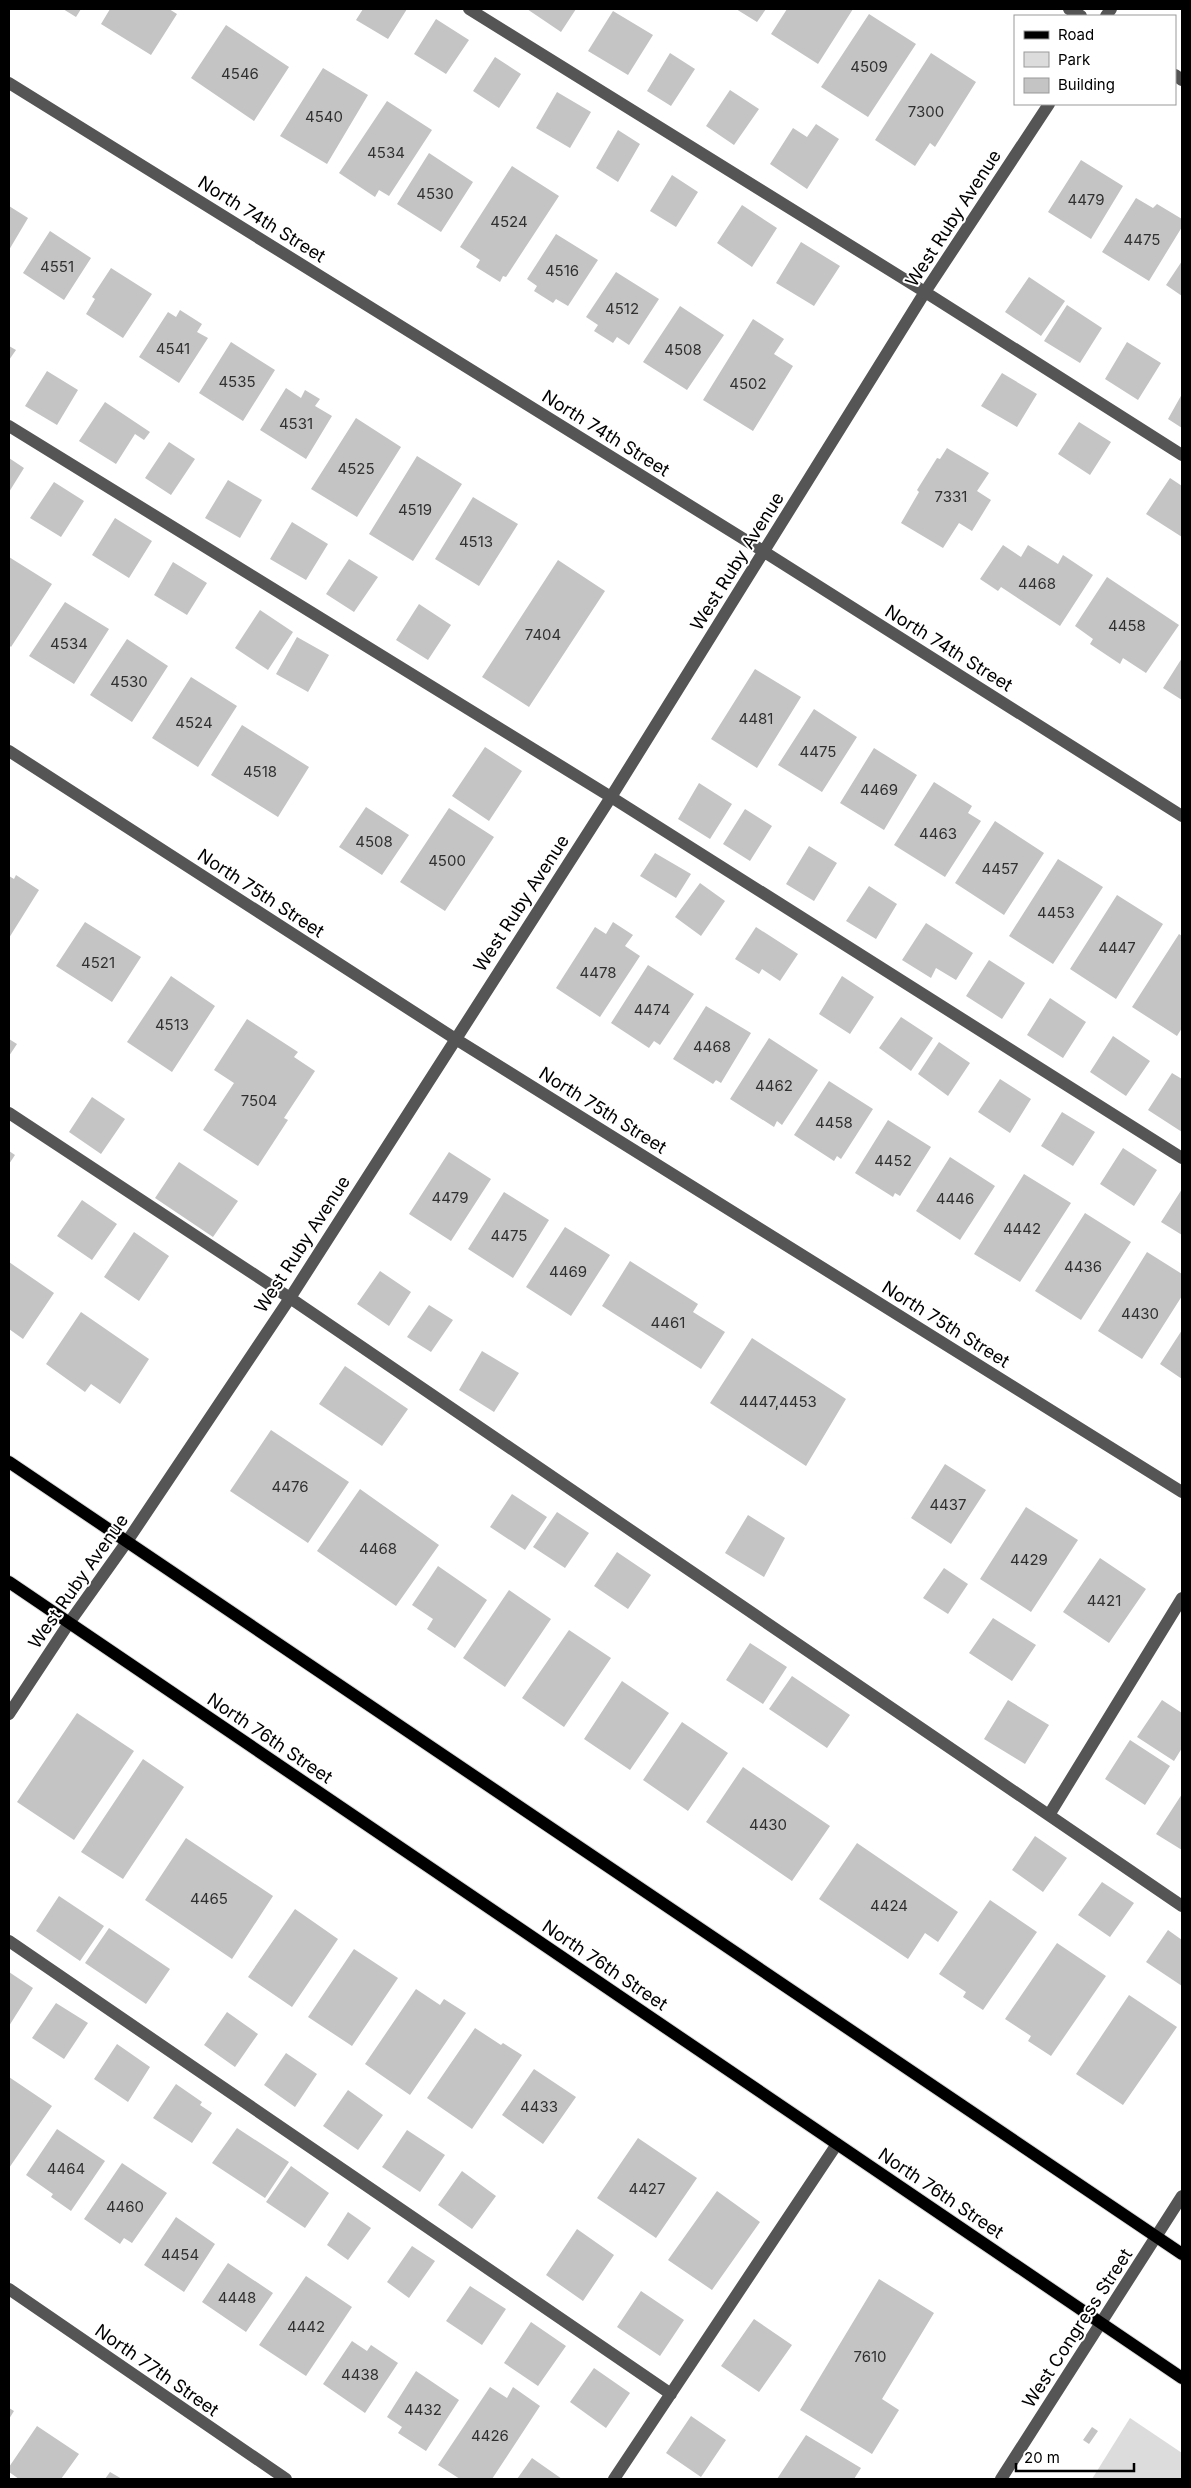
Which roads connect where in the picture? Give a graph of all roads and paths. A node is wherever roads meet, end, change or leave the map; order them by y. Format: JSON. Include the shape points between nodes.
{"nodes":[{"id":1,"x":469,"y":9,"type":"edge"},
{"id":2,"x":9,"y":83,"type":"edge"},
{"id":3,"x":1048,"y":105,"type":"edge"},
{"id":4,"x":925,"y":292,"type":"junction"},
{"id":5,"x":9,"y":426,"type":"edge"},
{"id":6,"x":1182,"y":455,"type":"edge"},
{"id":7,"x":763,"y":551,"type":"junction"},
{"id":8,"x":9,"y":751,"type":"edge"},
{"id":9,"x":611,"y":797,"type":"junction"},
{"id":10,"x":1182,"y":816,"type":"edge"},
{"id":11,"x":454,"y":1038,"type":"junction"},
{"id":12,"x":9,"y":1113,"type":"edge"},
{"id":13,"x":1182,"y":1158,"type":"edge"},
{"id":14,"x":290,"y":1298,"type":"junction"},
{"id":15,"x":9,"y":1462,"type":"edge"},
{"id":16,"x":1182,"y":1492,"type":"edge"},
{"id":17,"x":126,"y":1543,"type":"junction"},
{"id":18,"x":9,"y":1582,"type":"edge"},
{"id":19,"x":1182,"y":1598,"type":"edge"},
{"id":20,"x":69,"y":1623,"type":"junction"},
{"id":21,"x":9,"y":1714,"type":"edge"},
{"id":22,"x":1049,"y":1815,"type":"junction"},
{"id":23,"x":1182,"y":1906,"type":"edge"},
{"id":24,"x":9,"y":1941,"type":"edge"},
{"id":25,"x":837,"y":2144,"type":"junction"},
{"id":26,"x":1182,"y":2196,"type":"edge"},
{"id":27,"x":1157,"y":2237,"type":"junction"},
{"id":28,"x":1182,"y":2254,"type":"edge"},
{"id":29,"x":9,"y":2289,"type":"edge"},
{"id":30,"x":1101,"y":2323,"type":"junction"},
{"id":31,"x":1182,"y":2378,"type":"edge"},
{"id":32,"x":671,"y":2394,"type":"junction"},
{"id":33,"x":272,"y":2476,"type":"edge"},
{"id":34,"x":286,"y":2479,"type":"edge"},
{"id":35,"x":614,"y":2479,"type":"edge"},
{"id":36,"x":1001,"y":2479,"type":"edge"}],
"edges":[{"from":1,"to":4,"type":"street"},
{"from":2,"to":7,"type":"street","name":"North 74th Street"},
{"from":3,"to":4,"type":"street","name":"West Ruby Avenue"},
{"from":4,"to":6,"type":"street"},
{"from":4,"to":7,"type":"street","name":"West Ruby Avenue"},
{"from":5,"to":9,"type":"street"},
{"from":7,"to":9,"type":"street","name":"West Ruby Avenue"},
{"from":7,"to":10,"type":"street","name":"North 74th Street"},
{"from":8,"to":11,"type":"street","name":"North 75th Street"},
{"from":9,"to":11,"type":"street","name":"West Ruby Avenue"},
{"from":9,"to":13,"type":"street"},
{"from":11,"to":14,"type":"street","name":"West Ruby Avenue"},
{"from":11,"to":16,"type":"street","name":"North 75th Street"},
{"from":12,"to":14,"type":"street"},
{"from":14,"to":17,"type":"street","name":"West Ruby Avenue"},
{"from":14,"to":22,"type":"street"},
{"from":15,"to":17,"type":"main road"},
{"from":17,"to":20,"type":"street","name":"West Ruby Avenue"},
{"from":17,"to":27,"type":"main road"},
{"from":18,"to":20,"type":"main road","name":"North 76th Street"},
{"from":19,"to":22,"type":"street"},
{"from":20,"to":21,"type":"street","name":"West Ruby Avenue"},
{"from":20,"to":25,"type":"main road","name":"North 76th Street"},
{"from":22,"to":23,"type":"street"},
{"from":24,"to":32,"type":"street"},
{"from":25,"to":30,"type":"main road","name":"North 76th Street"},
{"from":25,"to":32,"type":"street"},
{"from":26,"to":27,"type":"street","name":"West Congress Street"},
{"from":27,"to":28,"type":"main road"},
{"from":27,"to":30,"type":"street","name":"West Congress Street"},
{"from":29,"to":33,"type":"street","name":"North 77th Street"},
{"from":30,"to":31,"type":"main road","name":"North 76th Street"},
{"from":30,"to":36,"type":"street","name":"West Congress Street"},
{"from":32,"to":35,"type":"street"},
{"from":33,"to":34,"type":"street","name":"North 77th Street"}]}
